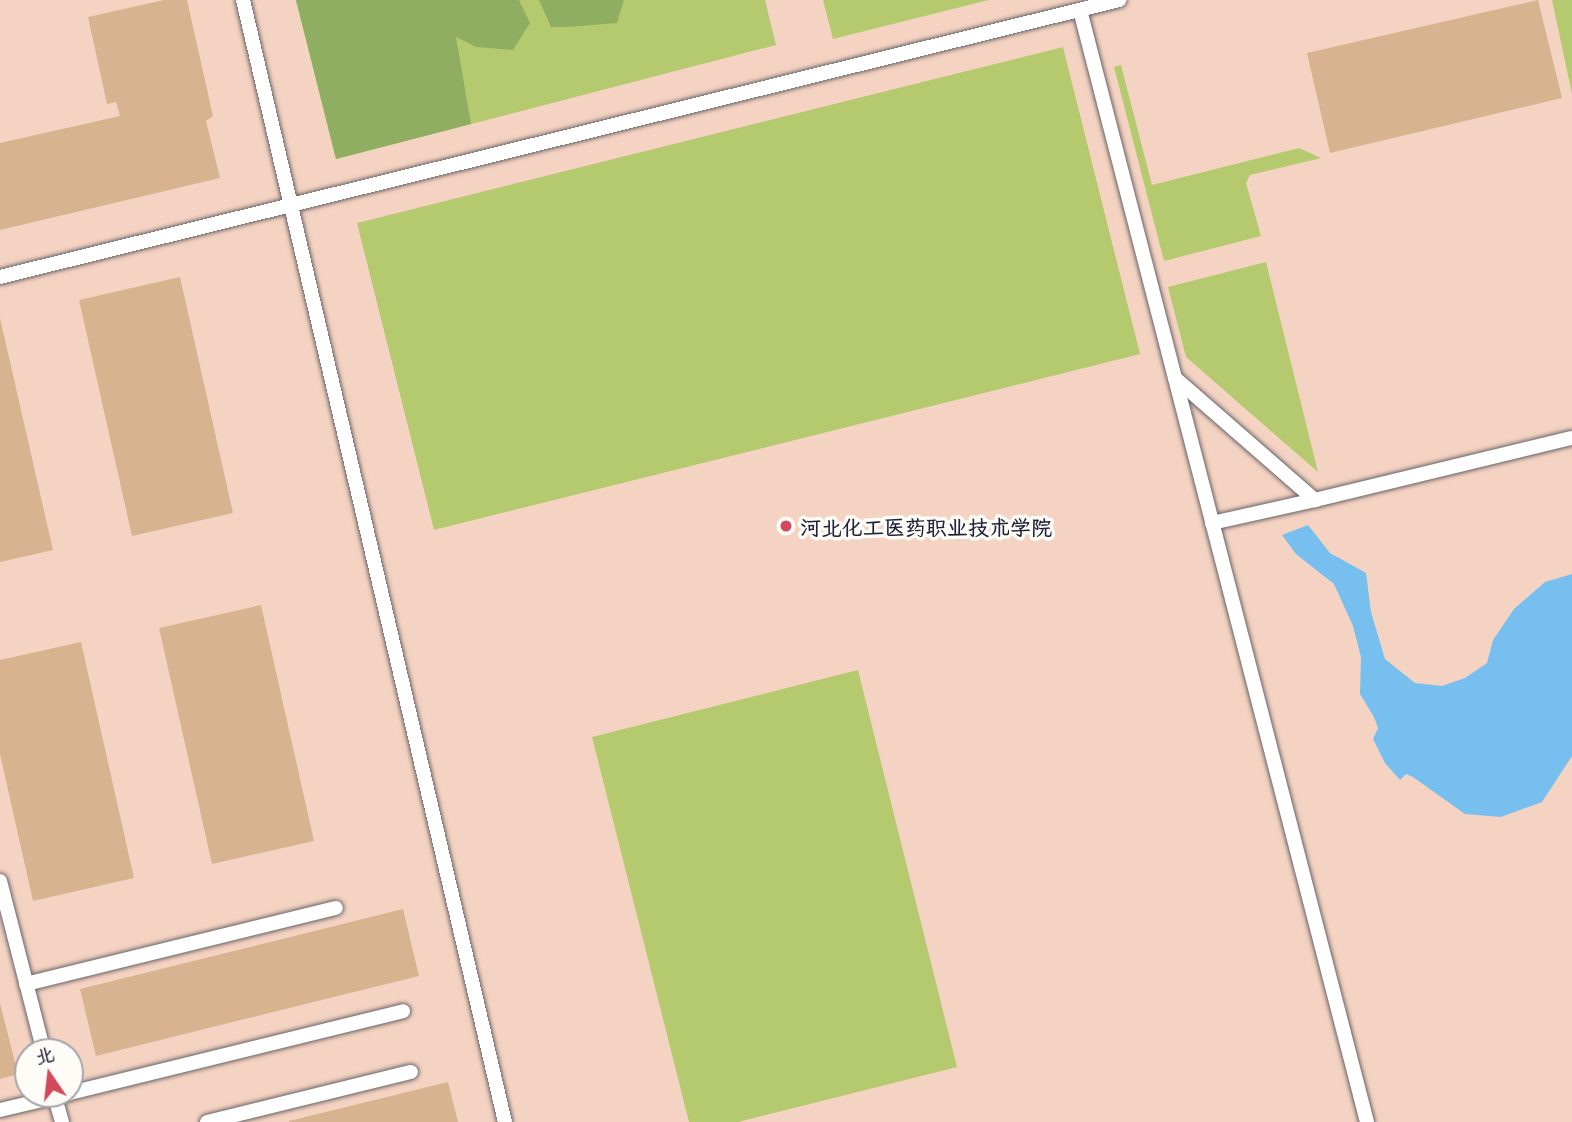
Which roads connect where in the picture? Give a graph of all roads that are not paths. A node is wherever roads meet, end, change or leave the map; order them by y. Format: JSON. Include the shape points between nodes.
{"nodes":[{"id":1,"x":243,"y":0,"type":"edge"},
{"id":2,"x":1119,"y":0,"type":"edge"},
{"id":3,"x":1080,"y":10,"type":"junction"},
{"id":4,"x":291,"y":208,"type":"junction"},
{"id":5,"x":0,"y":277,"type":"edge"},
{"id":6,"x":1175,"y":378,"type":"junction"},
{"id":7,"x":1572,"y":438,"type":"edge"},
{"id":8,"x":1315,"y":500,"type":"junction"},
{"id":9,"x":1212,"y":523,"type":"junction"},
{"id":10,"x":0,"y":881,"type":"edge"},
{"id":11,"x":337,"y":908,"type":"dead end"},
{"id":12,"x":5,"y":918,"type":"edge"},
{"id":13,"x":26,"y":984,"type":"junction"},
{"id":14,"x":403,"y":1011,"type":"dead end"},
{"id":15,"x":40,"y":1038,"type":"edge"},
{"id":16,"x":411,"y":1073,"type":"dead end"},
{"id":17,"x":84,"y":1090,"type":"edge"},
{"id":18,"x":206,"y":1122,"type":"edge"},
{"id":19,"x":505,"y":1122,"type":"edge"},
{"id":20,"x":1367,"y":1122,"type":"edge"}],
"edges":[{"from":1,"to":4,"type":"lane"},
{"from":2,"to":3,"type":"lane"},
{"from":3,"to":4,"type":"lane"},
{"from":3,"to":6,"type":"lane"},
{"from":4,"to":5,"type":"lane"},
{"from":4,"to":19,"type":"lane"},
{"from":6,"to":8,"type":"lane"},
{"from":6,"to":9,"type":"lane"},
{"from":7,"to":8,"type":"lane"},
{"from":8,"to":9,"type":"lane"},
{"from":9,"to":20,"type":"lane"},
{"from":10,"to":12,"type":"lane"},
{"from":11,"to":13,"type":"lane"},
{"from":12,"to":13,"type":"lane"},
{"from":13,"to":15,"type":"lane"},
{"from":14,"to":17,"type":"lane"},
{"from":16,"to":18,"type":"lane"}]}
